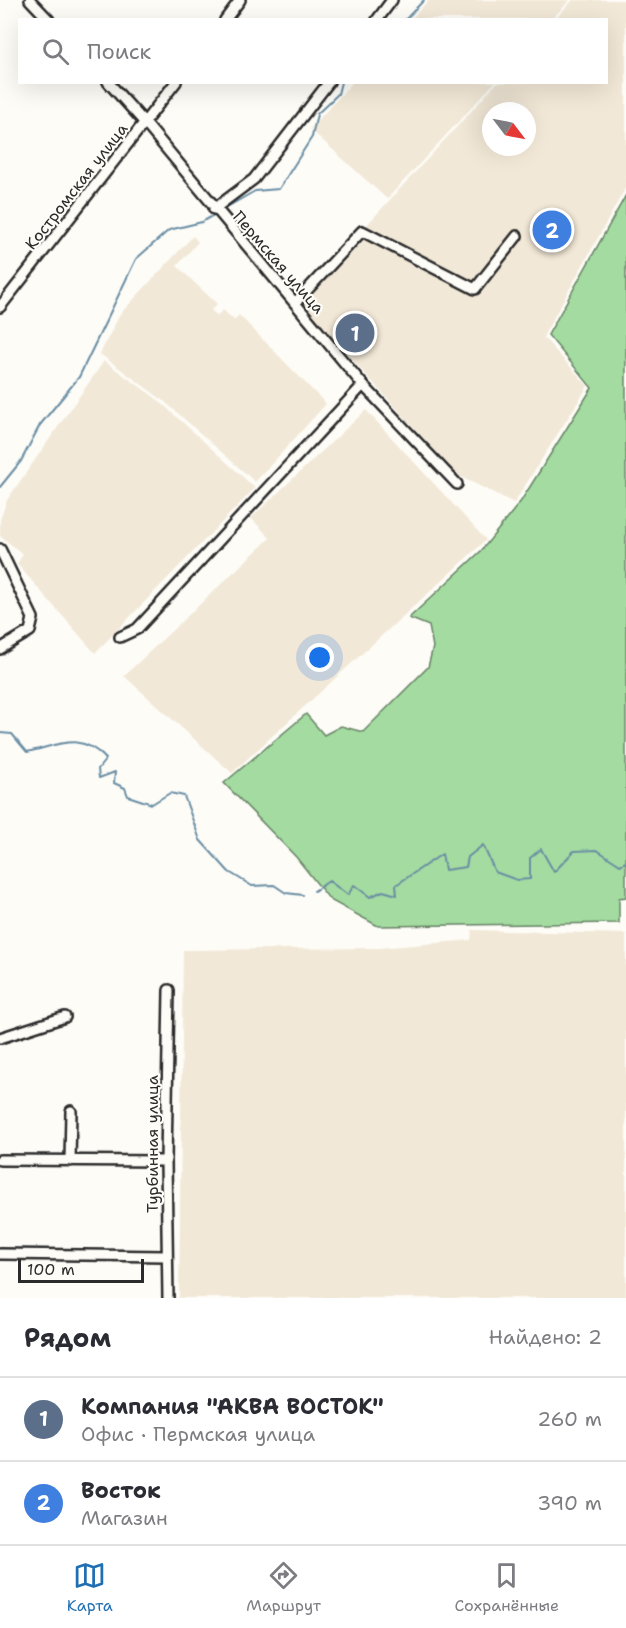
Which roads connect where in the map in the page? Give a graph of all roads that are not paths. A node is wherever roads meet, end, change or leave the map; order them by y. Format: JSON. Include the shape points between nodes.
{"nodes":[{"id":1,"x":30,"y":0,"type":"edge"},
{"id":2,"x":240,"y":0,"type":"edge"},
{"id":3,"x":392,"y":0,"type":"edge"},
{"id":4,"x":47,"y":18,"type":"edge"},
{"id":5,"x":226,"y":18,"type":"edge"},
{"id":6,"x":378,"y":18,"type":"edge"},
{"id":7,"x":110,"y":84,"type":"edge"},
{"id":8,"x":174,"y":84,"type":"edge"},
{"id":9,"x":327,"y":84,"type":"edge"},
{"id":10,"x":145,"y":123,"type":"junction"},
{"id":11,"x":214,"y":209,"type":"junction"},
{"id":12,"x":517,"y":236,"type":"dead end"},
{"id":13,"x":295,"y":303,"type":"junction"},
{"id":14,"x":0,"y":308,"type":"edge"},
{"id":15,"x":363,"y":385,"type":"junction"},
{"id":16,"x":457,"y":484,"type":"dead end"},
{"id":17,"x":1,"y":550,"type":"edge"},
{"id":18,"x":120,"y":637,"type":"dead end"},
{"id":19,"x":0,"y":649,"type":"edge"},
{"id":20,"x":169,"y":990,"type":"dead end"},
{"id":21,"x":65,"y":1017,"type":"dead end"},
{"id":22,"x":0,"y":1038,"type":"edge"},
{"id":23,"x":71,"y":1111,"type":"dead end"},
{"id":24,"x":0,"y":1160,"type":"edge"},
{"id":25,"x":69,"y":1161,"type":"junction"},
{"id":26,"x":166,"y":1161,"type":"junction"},
{"id":27,"x":0,"y":1254,"type":"edge"},
{"id":28,"x":167,"y":1256,"type":"junction"},
{"id":29,"x":168,"y":1298,"type":"edge"}],
"edges":[{"from":1,"to":4,"type":"street"},
{"from":2,"to":5,"type":"street"},
{"from":3,"to":6,"type":"street"},
{"from":7,"to":10,"type":"street","name":"Пермская улица"},
{"from":8,"to":10,"type":"street","name":"Костромская улица"},
{"from":9,"to":11,"type":"street","via":[[254,179]]},
{"from":10,"to":11,"type":"street","name":"Пермская улица"},
{"from":10,"to":14,"type":"street","name":"Костромская улица"},
{"from":11,"to":13,"type":"street","name":"Пермская улица"},
{"from":12,"to":13,"type":"street","via":[[474,289],[362,231]]},
{"from":13,"to":15,"type":"street","name":"Пермская улица"},
{"from":15,"to":16,"type":"street","name":"Пермская улица"},
{"from":15,"to":18,"type":"street","via":[[137,629]]},
{"from":17,"to":19,"type":"street","via":[[33,618],[30,632]]},
{"from":20,"to":26,"type":"street","name":"Турбинная улица"},
{"from":21,"to":22,"type":"street"},
{"from":23,"to":25,"type":"street"},
{"from":24,"to":25,"type":"street"},
{"from":25,"to":26,"type":"street"},
{"from":26,"to":28,"type":"street","name":"Турбинная улица"},
{"from":27,"to":28,"type":"street"},
{"from":28,"to":29,"type":"street","name":"Турбинная улица"}]}
